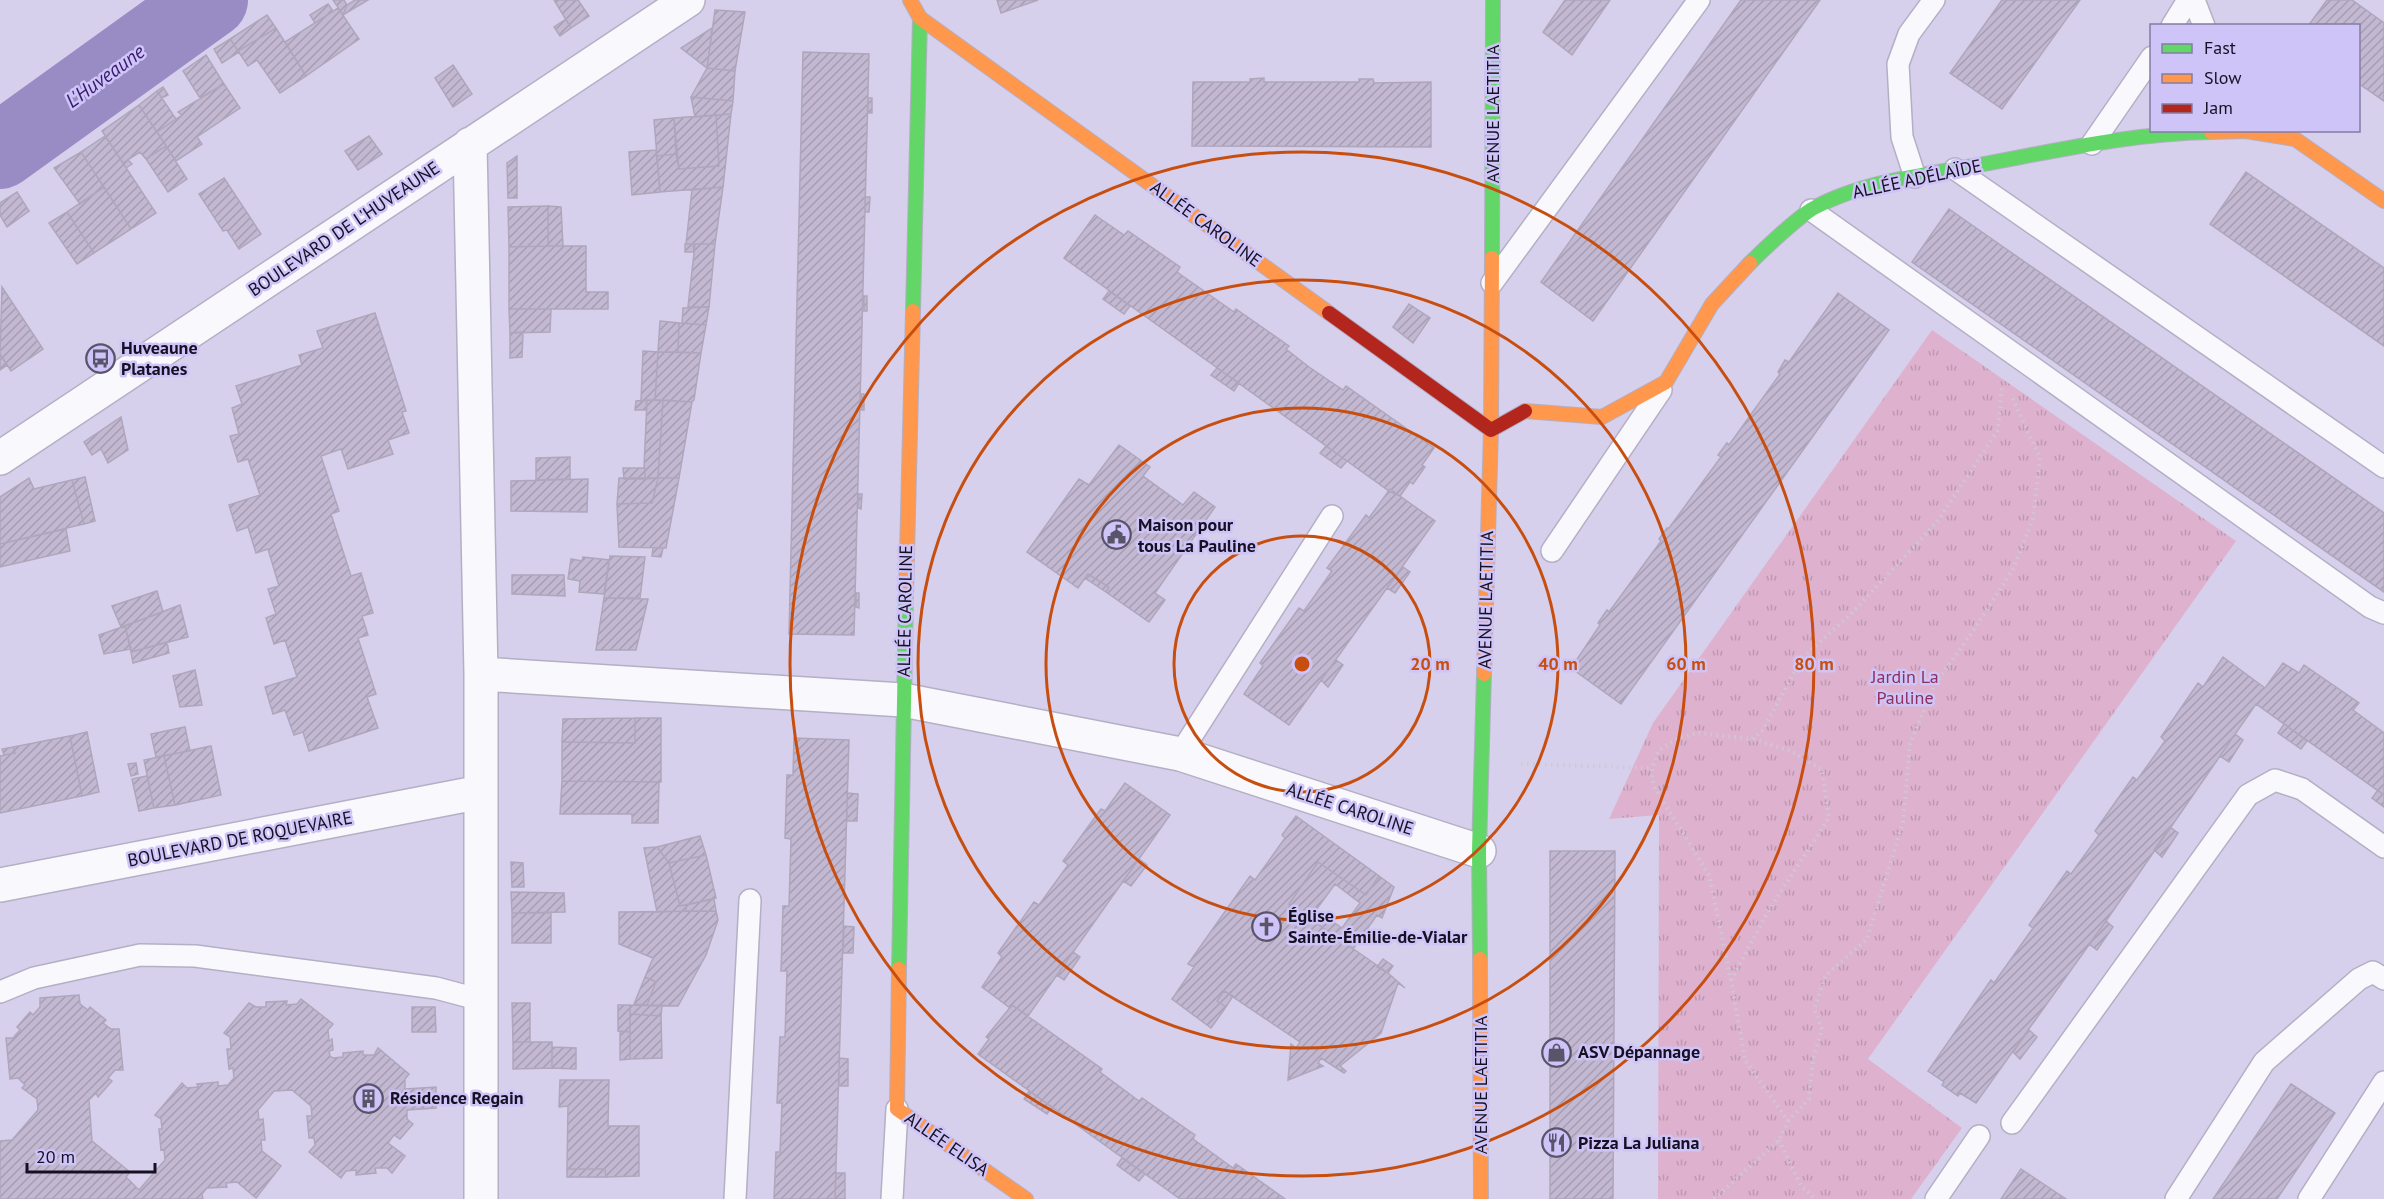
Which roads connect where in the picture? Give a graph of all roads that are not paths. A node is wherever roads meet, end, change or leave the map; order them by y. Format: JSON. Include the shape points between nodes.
{"nodes":[{"id":1,"x":688,"y":0,"type":"edge"},
{"id":2,"x":910,"y":0,"type":"edge"},
{"id":3,"x":1493,"y":0,"type":"edge"},
{"id":4,"x":1699,"y":0,"type":"edge"},
{"id":5,"x":1934,"y":0,"type":"edge"},
{"id":6,"x":2188,"y":0,"type":"edge"},
{"id":7,"x":2194,"y":0,"type":"edge"},
{"id":8,"x":920,"y":18,"type":"junction"},
{"id":9,"x":2173,"y":24,"type":"edge"},
{"id":10,"x":2203,"y":24,"type":"edge"},
{"id":11,"x":2150,"y":58,"type":"edge"},
{"id":12,"x":2176,"y":132,"type":"edge"},
{"id":13,"x":2252,"y":132,"type":"edge"},
{"id":14,"x":470,"y":144,"type":"junction"},
{"id":15,"x":2092,"y":144,"type":"junction"},
{"id":16,"x":1955,"y":169,"type":"junction"},
{"id":17,"x":1915,"y":177,"type":"junction"},
{"id":18,"x":2384,"y":201,"type":"edge"},
{"id":19,"x":1811,"y":210,"type":"junction"},
{"id":20,"x":1492,"y":284,"type":"junction"},
{"id":21,"x":1666,"y":382,"type":"junction"},
{"id":22,"x":1491,"y":430,"type":"junction"},
{"id":23,"x":0,"y":458,"type":"edge"},
{"id":24,"x":2384,"y":467,"type":"edge"},
{"id":25,"x":1332,"y":516,"type":"dead end"},
{"id":26,"x":1552,"y":551,"type":"dead end"},
{"id":27,"x":2384,"y":613,"type":"edge"},
{"id":28,"x":481,"y":675,"type":"junction"},
{"id":29,"x":903,"y":700,"type":"junction"},
{"id":30,"x":1180,"y":754,"type":"junction"},
{"id":31,"x":481,"y":792,"type":"junction"},
{"id":32,"x":2384,"y":847,"type":"edge"},
{"id":33,"x":1479,"y":851,"type":"junction"},
{"id":34,"x":0,"y":885,"type":"edge"},
{"id":35,"x":750,"y":900,"type":"dead end"},
{"id":36,"x":2384,"y":979,"type":"edge"},
{"id":37,"x":0,"y":992,"type":"edge"},
{"id":38,"x":481,"y":1000,"type":"junction"},
{"id":39,"x":2384,"y":1082,"type":"edge"},
{"id":40,"x":897,"y":1109,"type":"junction"},
{"id":41,"x":2012,"y":1124,"type":"dead end"},
{"id":42,"x":1979,"y":1136,"type":"dead end"},
{"id":43,"x":482,"y":1199,"type":"edge"},
{"id":44,"x":735,"y":1199,"type":"edge"},
{"id":45,"x":892,"y":1199,"type":"edge"},
{"id":46,"x":1026,"y":1199,"type":"edge"},
{"id":47,"x":1481,"y":1199,"type":"edge"},
{"id":48,"x":1935,"y":1199,"type":"edge"},
{"id":49,"x":2176,"y":1199,"type":"edge"},
{"id":50,"x":2309,"y":1199,"type":"edge"}],
"edges":[{"from":1,"to":14,"type":"street","name":"BOULEVARD DE L'HUVEAUNE"},
{"from":2,"to":8,"type":"street","name":"ALLÉE CAROLINE"},
{"from":3,"to":20,"type":"street","name":"AVENUE LAETITIA"},
{"from":4,"to":20,"type":"lane"},
{"from":5,"to":17,"type":"lane","via":[[1909,34],[1898,64],[1902,138]]},
{"from":6,"to":9,"type":"lane"},
{"from":7,"to":10,"type":"lane"},
{"from":8,"to":22,"type":"street","name":"ALLÉE CAROLINE"},
{"from":8,"to":29,"type":"street","name":"ALLÉE CAROLINE"},
{"from":11,"to":15,"type":"lane"},
{"from":12,"to":15,"type":"street","name":"ALLÉE ADÉLAÏDE"},
{"from":13,"to":18,"type":"street","name":"ALLÉE ADÉLAÏDE","via":[[2295,139]]},
{"from":14,"to":23,"type":"street","name":"BOULEVARD DE L'HUVEAUNE"},
{"from":14,"to":28,"type":"street"},
{"from":15,"to":16,"type":"street","name":"ALLÉE ADÉLAÏDE"},
{"from":16,"to":17,"type":"street","name":"ALLÉE ADÉLAÏDE"},
{"from":16,"to":24,"type":"lane"},
{"from":17,"to":19,"type":"street","name":"ALLÉE ADÉLAÏDE","via":[[1848,192]]},
{"from":19,"to":21,"type":"street","name":"ALLÉE ADÉLAÏDE","via":[[1758,255],[1712,304]]},
{"from":19,"to":27,"type":"lane","via":[[2370,607]]},
{"from":20,"to":22,"type":"street","name":"AVENUE LAETITIA"},
{"from":21,"to":22,"type":"street","via":[[1602,417],[1527,410]]},
{"from":21,"to":26,"type":"lane"},
{"from":22,"to":33,"type":"street","name":"AVENUE LAETITIA"},
{"from":25,"to":30,"type":"lane"},
{"from":28,"to":29,"type":"street","name":"ALLÉE CAROLINE"},
{"from":28,"to":31,"type":"street"},
{"from":29,"to":30,"type":"street","name":"ALLÉE CAROLINE"},
{"from":29,"to":40,"type":"street","name":"ALLÉE CAROLINE"},
{"from":30,"to":33,"type":"street","name":"ALLÉE CAROLINE"},
{"from":31,"to":34,"type":"street","name":"BOULEVARD DE ROQUEVAIRE"},
{"from":31,"to":38,"type":"street"},
{"from":32,"to":41,"type":"lane","via":[[2302,789],[2275,780],[2248,795]]},
{"from":33,"to":47,"type":"street","name":"AVENUE LAETITIA"},
{"from":35,"to":44,"type":"lane"},
{"from":36,"to":49,"type":"lane","via":[[2373,972],[2359,979],[2264,1062]]},
{"from":37,"to":38,"type":"lane","via":[[34,978],[140,955],[195,956],[436,988]]},
{"from":38,"to":43,"type":"street"},
{"from":39,"to":50,"type":"lane"},
{"from":40,"to":45,"type":"lane"},
{"from":40,"to":46,"type":"street","name":"ALLÉE ELISA"},
{"from":42,"to":48,"type":"lane"}]}
